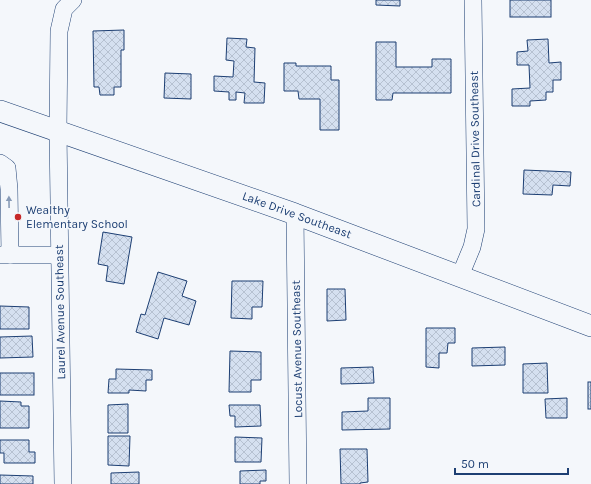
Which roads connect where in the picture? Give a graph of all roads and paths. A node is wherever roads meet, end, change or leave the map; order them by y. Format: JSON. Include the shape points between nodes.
{"nodes":[{"id":1,"x":73,"y":0,"type":"edge"},
{"id":2,"x":473,"y":0,"type":"edge"},
{"id":3,"x":0,"y":111,"type":"edge"},
{"id":4,"x":58,"y":131,"type":"junction"},
{"id":5,"x":0,"y":163,"type":"edge"},
{"id":6,"x":295,"y":214,"type":"junction"},
{"id":7,"x":5,"y":255,"type":"edge"},
{"id":8,"x":60,"y":255,"type":"junction"},
{"id":9,"x":460,"y":276,"type":"junction"},
{"id":10,"x":591,"y":326,"type":"edge"},
{"id":11,"x":63,"y":484,"type":"edge"},
{"id":12,"x":298,"y":484,"type":"edge"}],
"edges":[{"from":1,"to":4,"type":"street","name":"Laurel Avenue Southeast","via":[[64,9],[60,31]]},
{"from":2,"to":9,"type":"street","name":"Cardinal Drive Southeast","via":[[476,229],[472,247]]},
{"from":3,"to":4,"type":"main road","name":"Lake Drive Southeast"},
{"from":4,"to":6,"type":"main road","name":"Lake Drive Southeast"},
{"from":4,"to":8,"type":"street","name":"Laurel Avenue Southeast"},
{"from":7,"to":5,"type":"street","one_way":true,"via":[[8,175],[7,168]]},
{"from":6,"to":9,"type":"main road","name":"Lake Drive Southeast"},
{"from":6,"to":12,"type":"street","name":"Locust Avenue Southeast"},
{"from":7,"to":8,"type":"street"},
{"from":8,"to":11,"type":"street","name":"Laurel Avenue Southeast"},
{"from":9,"to":10,"type":"main road","name":"Lake Drive Southeast"}]}
